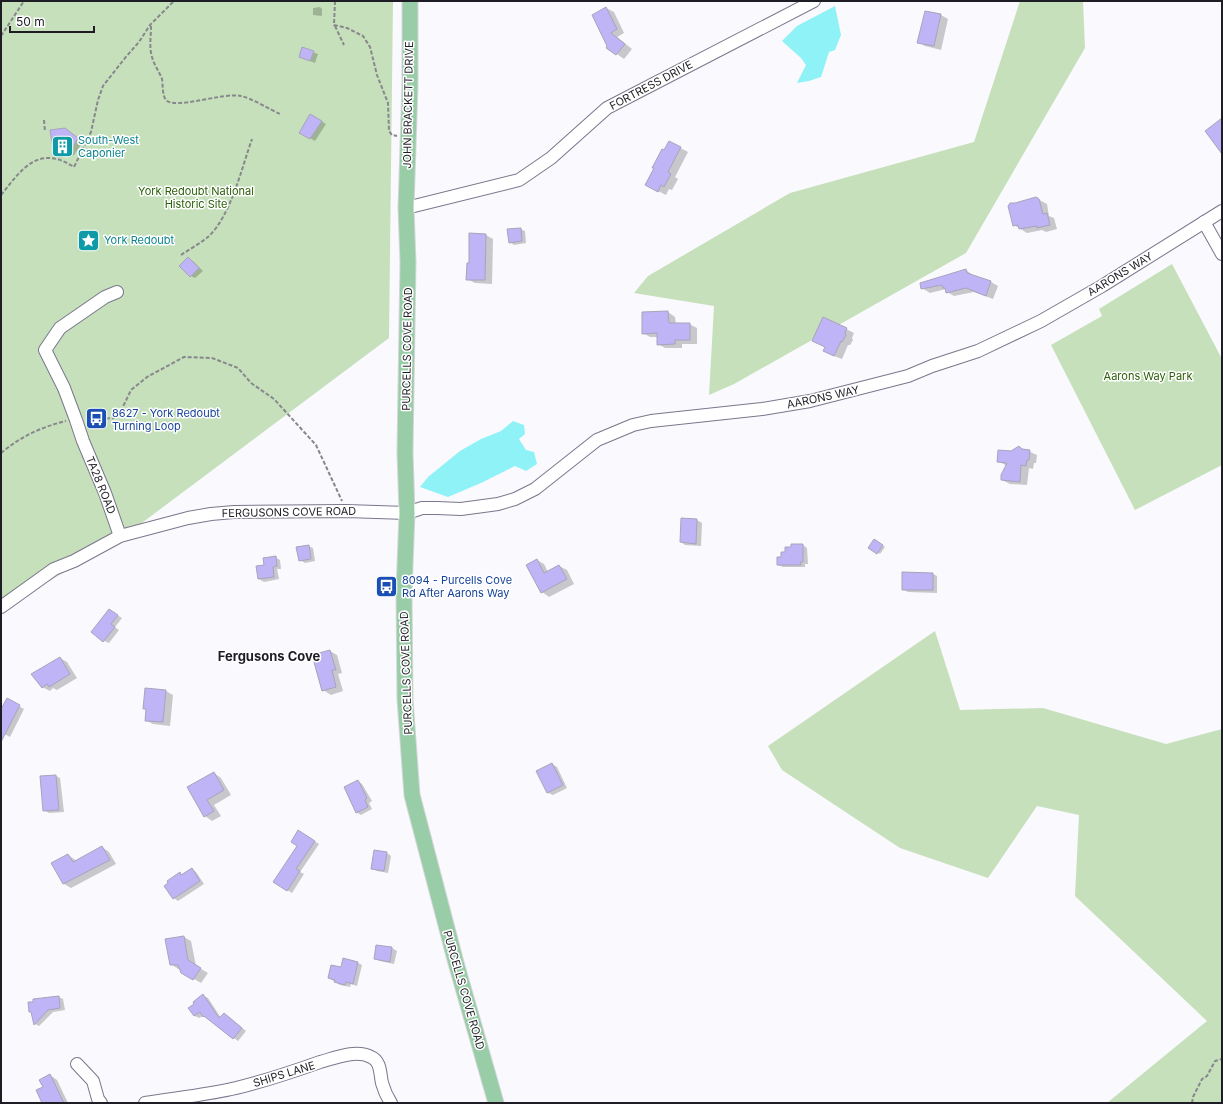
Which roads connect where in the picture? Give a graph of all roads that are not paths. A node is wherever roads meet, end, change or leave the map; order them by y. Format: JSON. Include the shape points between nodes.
{"nodes":[{"id":1,"x":410,"y":1,"type":"edge"},
{"id":2,"x":814,"y":1,"type":"edge"},
{"id":3,"x":406,"y":208,"type":"junction"},
{"id":4,"x":1222,"y":211,"type":"edge"},
{"id":5,"x":1204,"y":222,"type":"junction"},
{"id":6,"x":1222,"y":254,"type":"edge"},
{"id":7,"x":117,"y":292,"type":"dead end"},
{"id":8,"x":407,"y":513,"type":"junction"},
{"id":9,"x":120,"y":536,"type":"junction"},
{"id":10,"x":1,"y":607,"type":"edge"},
{"id":11,"x":77,"y":1064,"type":"dead end"},
{"id":12,"x":101,"y":1103,"type":"edge"},
{"id":13,"x":146,"y":1103,"type":"edge"},
{"id":14,"x":391,"y":1103,"type":"edge"},
{"id":15,"x":496,"y":1103,"type":"edge"}],
"edges":[{"from":1,"to":3,"type":"main road","name":"JOHN BRACKETT DRIVE"},
{"from":2,"to":3,"type":"street","name":"FORTRESS DRIVE","via":[[607,108],[551,158],[519,180]]},
{"from":3,"to":8,"type":"main road","name":"PURCELLS COVE ROAD"},
{"from":4,"to":5,"type":"street","name":"AARONS WAY"},
{"from":5,"to":6,"type":"street"},
{"from":5,"to":8,"type":"street","name":"AARONS WAY","via":[[1042,321],[978,351],[908,376],[810,401],[633,425],[597,440],[535,489],[516,499],[478,508],[422,508]]},
{"from":7,"to":9,"type":"street","name":"TA28 ROAD","via":[[105,297],[60,328],[45,350],[64,388]]},
{"from":8,"to":9,"type":"street","name":"FERGUSONS COVE ROAD","via":[[234,512],[210,514]]},
{"from":8,"to":15,"type":"main road","name":"PURCELLS COVE ROAD","via":[[404,592],[405,699],[412,795]]},
{"from":9,"to":10,"type":"street","name":"FERGUSONS COVE ROAD","via":[[54,569]]},
{"from":11,"to":12,"type":"street","via":[[93,1081]]},
{"from":13,"to":14,"type":"street","name":"SHIPS LANE","via":[[235,1088],[282,1076],[333,1058],[359,1055],[369,1056],[376,1061]]}]}
